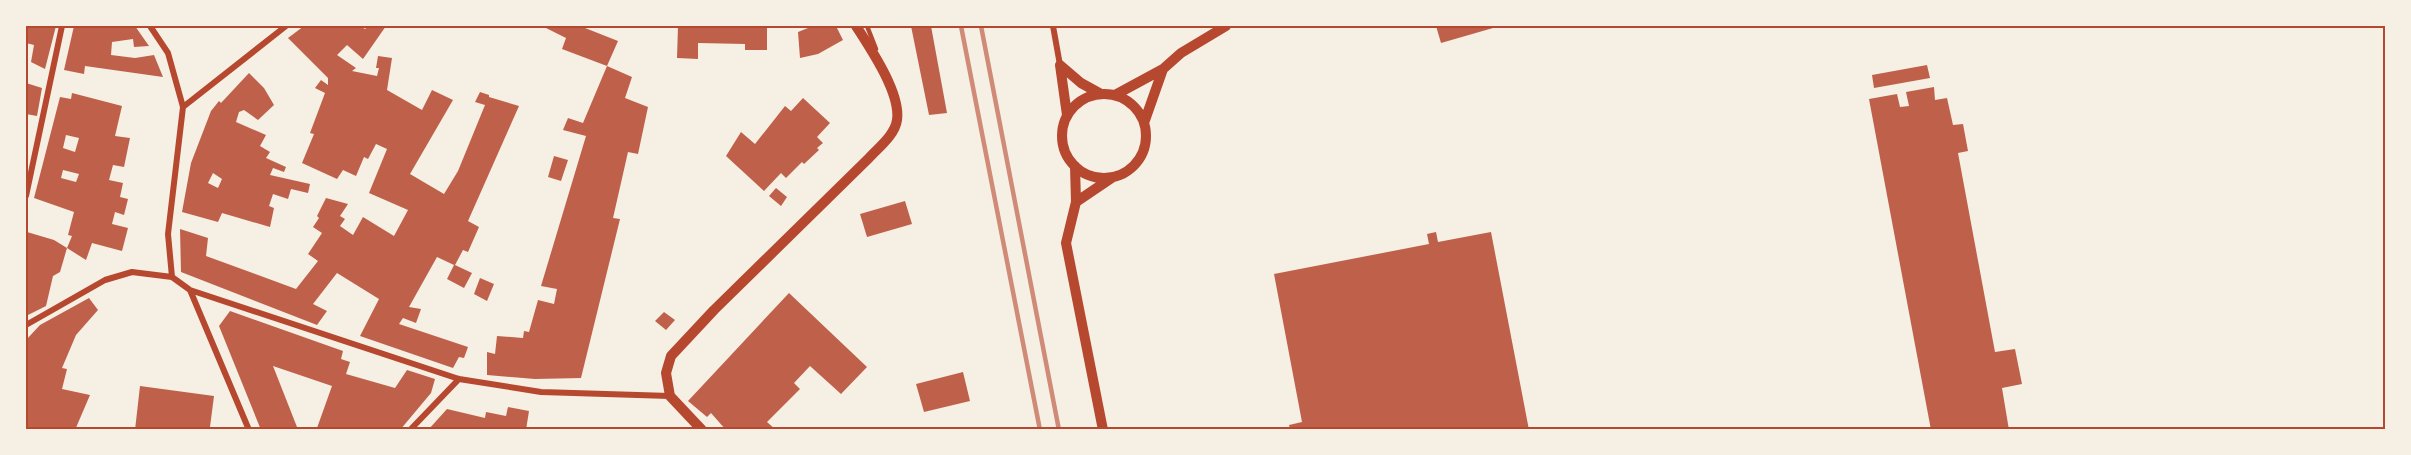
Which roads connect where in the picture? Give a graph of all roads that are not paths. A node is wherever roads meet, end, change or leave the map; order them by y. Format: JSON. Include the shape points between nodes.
{"nodes":[{"id":1,"x":62,"y":26,"type":"edge"},
{"id":2,"x":150,"y":26,"type":"edge"},
{"id":3,"x":286,"y":26,"type":"edge"},
{"id":4,"x":856,"y":26,"type":"edge"},
{"id":5,"x":867,"y":26,"type":"edge"},
{"id":6,"x":1053,"y":26,"type":"edge"},
{"id":7,"x":1226,"y":26,"type":"edge"},
{"id":8,"x":1060,"y":65,"type":"junction"},
{"id":9,"x":883,"y":69,"type":"junction"},
{"id":10,"x":1163,"y":69,"type":"junction"},
{"id":11,"x":1101,"y":94,"type":"junction"},
{"id":12,"x":1115,"y":95,"type":"junction"},
{"id":13,"x":183,"y":107,"type":"junction"},
{"id":14,"x":1067,"y":115,"type":"junction"},
{"id":15,"x":1144,"y":123,"type":"junction"},
{"id":16,"x":1075,"y":166,"type":"junction"},
{"id":17,"x":1113,"y":177,"type":"junction"},
{"id":18,"x":26,"y":196,"type":"edge"},
{"id":19,"x":1076,"y":202,"type":"junction"},
{"id":20,"x":172,"y":277,"type":"junction"},
{"id":21,"x":190,"y":290,"type":"junction"},
{"id":22,"x":26,"y":325,"type":"edge"},
{"id":23,"x":459,"y":379,"type":"junction"},
{"id":24,"x":670,"y":396,"type":"junction"},
{"id":25,"x":249,"y":429,"type":"edge"},
{"id":26,"x":410,"y":429,"type":"edge"},
{"id":27,"x":702,"y":429,"type":"edge"},
{"id":28,"x":1103,"y":429,"type":"edge"}],
"edges":[{"from":1,"to":18,"type":"street"},
{"from":2,"to":13,"type":"street","via":[[168,53]]},
{"from":3,"to":13,"type":"street"},
{"from":4,"to":9,"type":"street"},
{"from":5,"to":9,"type":"lane"},
{"from":6,"to":8,"type":"street"},
{"from":7,"to":10,"type":"street","via":[[1181,53]]},
{"from":8,"to":11,"type":"street"},
{"from":8,"to":14,"type":"street"},
{"from":9,"to":24,"type":"street","via":[[897,121],[889,135],[671,356],[666,373]]},
{"from":10,"to":12,"type":"street"},
{"from":10,"to":15,"type":"street"},
{"from":11,"to":12,"type":"street"},
{"from":11,"to":14,"type":"street","via":[[1076,104]]},
{"from":12,"to":15,"type":"street","via":[[1128,101]]},
{"from":13,"to":20,"type":"street","via":[[168,234]]},
{"from":14,"to":16,"type":"street","via":[[1062,142]]},
{"from":15,"to":17,"type":"street","via":[[1143,151],[1131,167]]},
{"from":16,"to":17,"type":"street","via":[[1093,176]]},
{"from":16,"to":19,"type":"street"},
{"from":17,"to":19,"type":"street"},
{"from":19,"to":28,"type":"street","via":[[1066,243]]},
{"from":20,"to":21,"type":"street"},
{"from":20,"to":22,"type":"street","via":[[132,272],[105,280]]},
{"from":21,"to":23,"type":"street"},
{"from":21,"to":25,"type":"street"},
{"from":23,"to":24,"type":"street","via":[[541,392]]},
{"from":23,"to":26,"type":"street"},
{"from":24,"to":27,"type":"street"}]}
